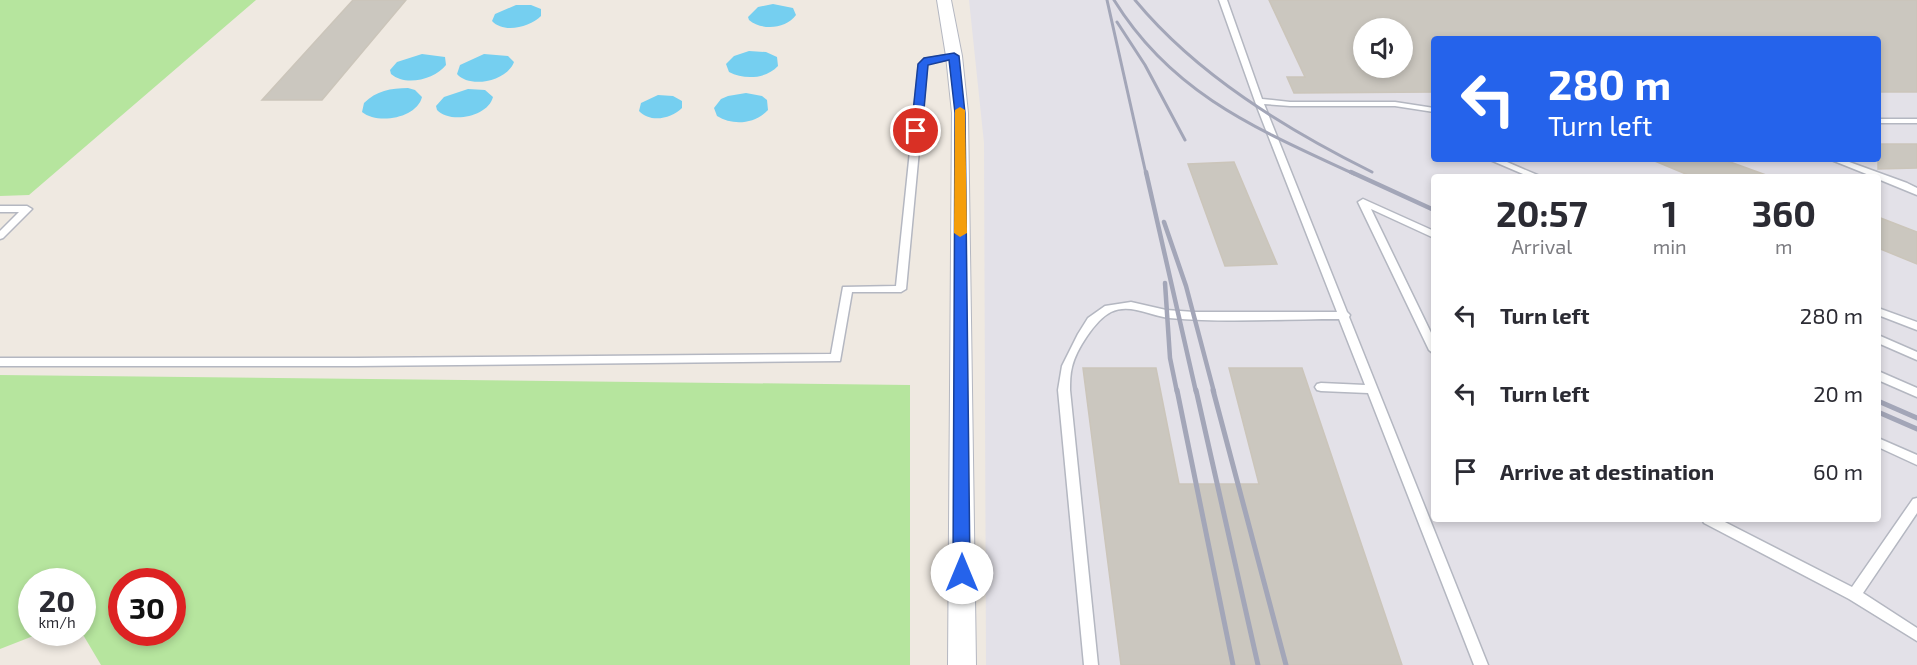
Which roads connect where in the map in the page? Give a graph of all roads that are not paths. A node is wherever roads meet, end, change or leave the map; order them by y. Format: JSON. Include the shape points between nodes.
{"nodes":[{"id":1,"x":944,"y":0,"type":"edge"},
{"id":2,"x":1223,"y":0,"type":"edge"},
{"id":3,"x":954,"y":56,"type":"junction"},
{"id":4,"x":1260,"y":101,"type":"junction"},
{"id":5,"x":1431,"y":110,"type":"edge"},
{"id":6,"x":1881,"y":121,"type":"edge"},
{"id":7,"x":1917,"y":121,"type":"edge"},
{"id":8,"x":1500,"y":162,"type":"edge"},
{"id":9,"x":1841,"y":162,"type":"edge"},
{"id":10,"x":1530,"y":174,"type":"edge"},
{"id":11,"x":1874,"y":174,"type":"edge"},
{"id":12,"x":1881,"y":177,"type":"edge"},
{"id":13,"x":1917,"y":192,"type":"edge"},
{"id":14,"x":0,"y":209,"type":"edge"},
{"id":15,"x":1431,"y":234,"type":"edge"},
{"id":16,"x":0,"y":236,"type":"edge"},
{"id":17,"x":1881,"y":312,"type":"edge"},
{"id":18,"x":1345,"y":315,"type":"junction"},
{"id":19,"x":1917,"y":326,"type":"edge"},
{"id":20,"x":1881,"y":340,"type":"edge"},
{"id":21,"x":1431,"y":344,"type":"edge"},
{"id":22,"x":1917,"y":356,"type":"edge"},
{"id":23,"x":0,"y":362,"type":"edge"},
{"id":24,"x":1881,"y":376,"type":"edge"},
{"id":25,"x":1321,"y":387,"type":"dead end"},
{"id":26,"x":1373,"y":389,"type":"junction"},
{"id":27,"x":1917,"y":393,"type":"edge"},
{"id":28,"x":1881,"y":443,"type":"edge"},
{"id":29,"x":1917,"y":460,"type":"edge"},
{"id":30,"x":1917,"y":503,"type":"edge"},
{"id":31,"x":1714,"y":522,"type":"edge"},
{"id":32,"x":1854,"y":595,"type":"junction"},
{"id":33,"x":1917,"y":634,"type":"edge"},
{"id":34,"x":962,"y":665,"type":"edge"},
{"id":35,"x":1091,"y":665,"type":"edge"},
{"id":36,"x":1481,"y":665,"type":"edge"}],
"edges":[{"from":1,"to":3,"type":"street"},
{"from":2,"to":4,"type":"lane"},
{"from":3,"to":23,"type":"lane","via":[[923,64],[901,289],[847,289],[837,358]]},
{"from":3,"to":34,"type":"street","via":[[960,113]]},
{"from":4,"to":5,"type":"lane","via":[[1395,104]]},
{"from":4,"to":18,"type":"lane"},
{"from":6,"to":7,"type":"lane"},
{"from":8,"to":10,"type":"lane"},
{"from":9,"to":11,"type":"lane"},
{"from":12,"to":13,"type":"lane"},
{"from":14,"to":16,"type":"lane","via":[[27,209]]},
{"from":15,"to":21,"type":"lane","via":[[1363,202]]},
{"from":17,"to":19,"type":"lane"},
{"from":18,"to":26,"type":"lane"},
{"from":18,"to":35,"type":"lane","via":[[1179,315],[1131,305],[1109,308],[1092,321],[1067,366],[1064,390]]},
{"from":20,"to":22,"type":"lane"},
{"from":24,"to":27,"type":"lane"},
{"from":25,"to":26,"type":"lane"},
{"from":26,"to":36,"type":"lane"},
{"from":28,"to":29,"type":"lane"},
{"from":30,"to":32,"type":"lane"},
{"from":31,"to":32,"type":"lane"},
{"from":32,"to":33,"type":"lane"}]}
